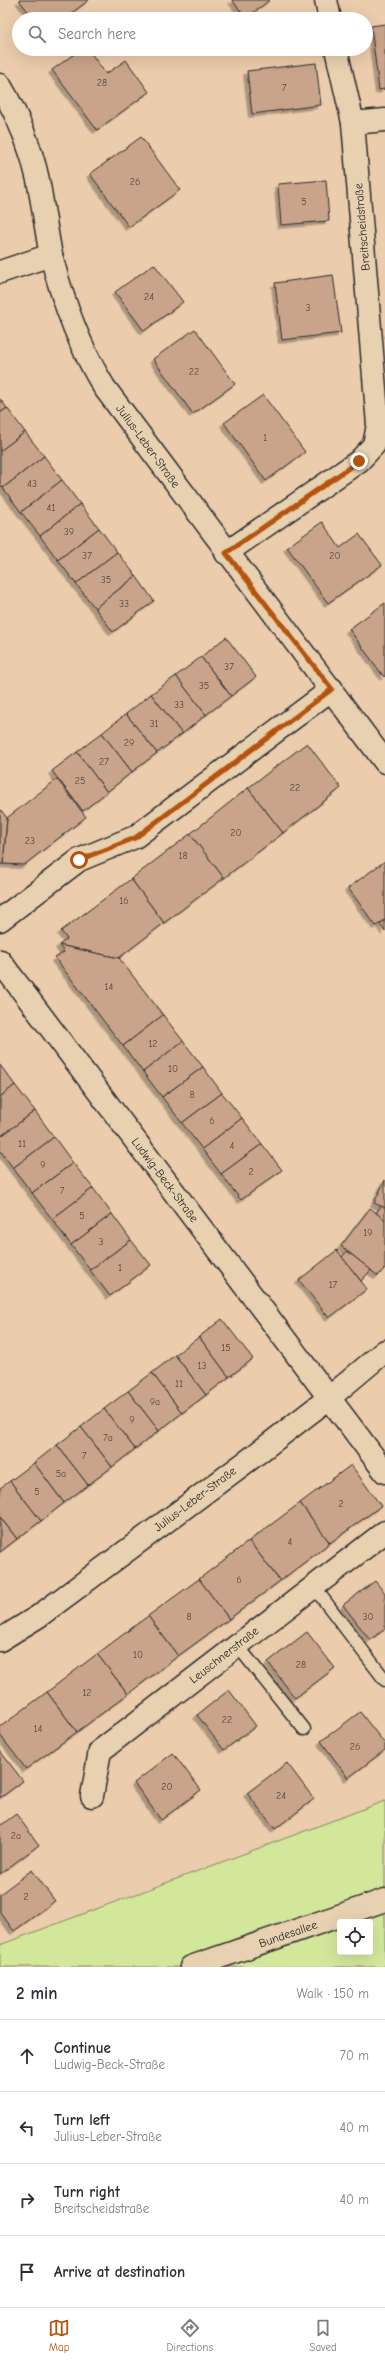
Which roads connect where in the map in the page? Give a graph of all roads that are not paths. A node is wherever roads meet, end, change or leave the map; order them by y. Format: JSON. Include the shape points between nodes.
{"nodes":[{"id":1,"x":326,"y":0,"type":"edge"},
{"id":2,"x":329,"y":12,"type":"edge"},
{"id":3,"x":338,"y":56,"type":"edge"},
{"id":4,"x":0,"y":85,"type":"edge"},
{"id":5,"x":385,"y":120,"type":"edge"},
{"id":6,"x":353,"y":124,"type":"junction"},
{"id":7,"x":51,"y":255,"type":"junction"},
{"id":8,"x":0,"y":272,"type":"edge"},
{"id":9,"x":378,"y":330,"type":"edge"},
{"id":10,"x":226,"y":553,"type":"junction"},
{"id":11,"x":332,"y":689,"type":"junction"},
{"id":12,"x":385,"y":762,"type":"edge"},
{"id":13,"x":0,"y":920,"type":"edge"},
{"id":14,"x":0,"y":961,"type":"edge"},
{"id":15,"x":385,"y":1351,"type":"edge"},
{"id":16,"x":329,"y":1398,"type":"junction"},
{"id":17,"x":385,"y":1472,"type":"edge"},
{"id":18,"x":385,"y":1532,"type":"edge"},
{"id":19,"x":314,"y":1586,"type":"junction"},
{"id":20,"x":0,"y":1640,"type":"edge"},
{"id":21,"x":237,"y":1645,"type":"junction"},
{"id":22,"x":385,"y":1680,"type":"edge"},
{"id":23,"x":304,"y":1729,"type":"dead end"},
{"id":24,"x":92,"y":1796,"type":"dead end"},
{"id":25,"x":385,"y":1900,"type":"edge"},
{"id":26,"x":191,"y":1967,"type":"edge"}],
"edges":[{"from":1,"to":2,"type":"street"},
{"from":3,"to":6,"type":"street","name":"Breitscheidstraße"},
{"from":4,"to":7,"type":"street","name":"Julius-Leber-Straße","via":[[27,141],[38,179]]},
{"from":5,"to":6,"type":"street"},
{"from":6,"to":9,"type":"street","name":"Breitscheidstraße"},
{"from":7,"to":8,"type":"street"},
{"from":7,"to":10,"type":"street","name":"Julius-Leber-Straße","via":[[71,321],[85,356],[104,387]]},
{"from":9,"to":10,"type":"street","name":"Breitscheidstraße","via":[[378,425],[374,445],[359,461]]},
{"from":10,"to":11,"type":"street","name":"Julius-Leber-Straße"},
{"from":11,"to":12,"type":"street","name":"Julius-Leber-Straße"},
{"from":11,"to":13,"type":"street","via":[[135,838],[79,860]]},
{"from":14,"to":16,"type":"street","name":"Ludwig-Beck-Straße"},
{"from":15,"to":16,"type":"street","name":"Julius-Leber-Straße"},
{"from":16,"to":17,"type":"street"},
{"from":16,"to":20,"type":"street","name":"Julius-Leber-Straße","via":[[39,1616]]},
{"from":18,"to":19,"type":"street","name":"Leuschnerstraße"},
{"from":19,"to":21,"type":"street","name":"Leuschnerstraße"},
{"from":19,"to":22,"type":"lane"},
{"from":21,"to":23,"type":"lane"},
{"from":21,"to":24,"type":"street","name":"Leuschnerstraße","via":[[100,1751]]},
{"from":25,"to":26,"type":"street","name":"Bundesallee"}]}
